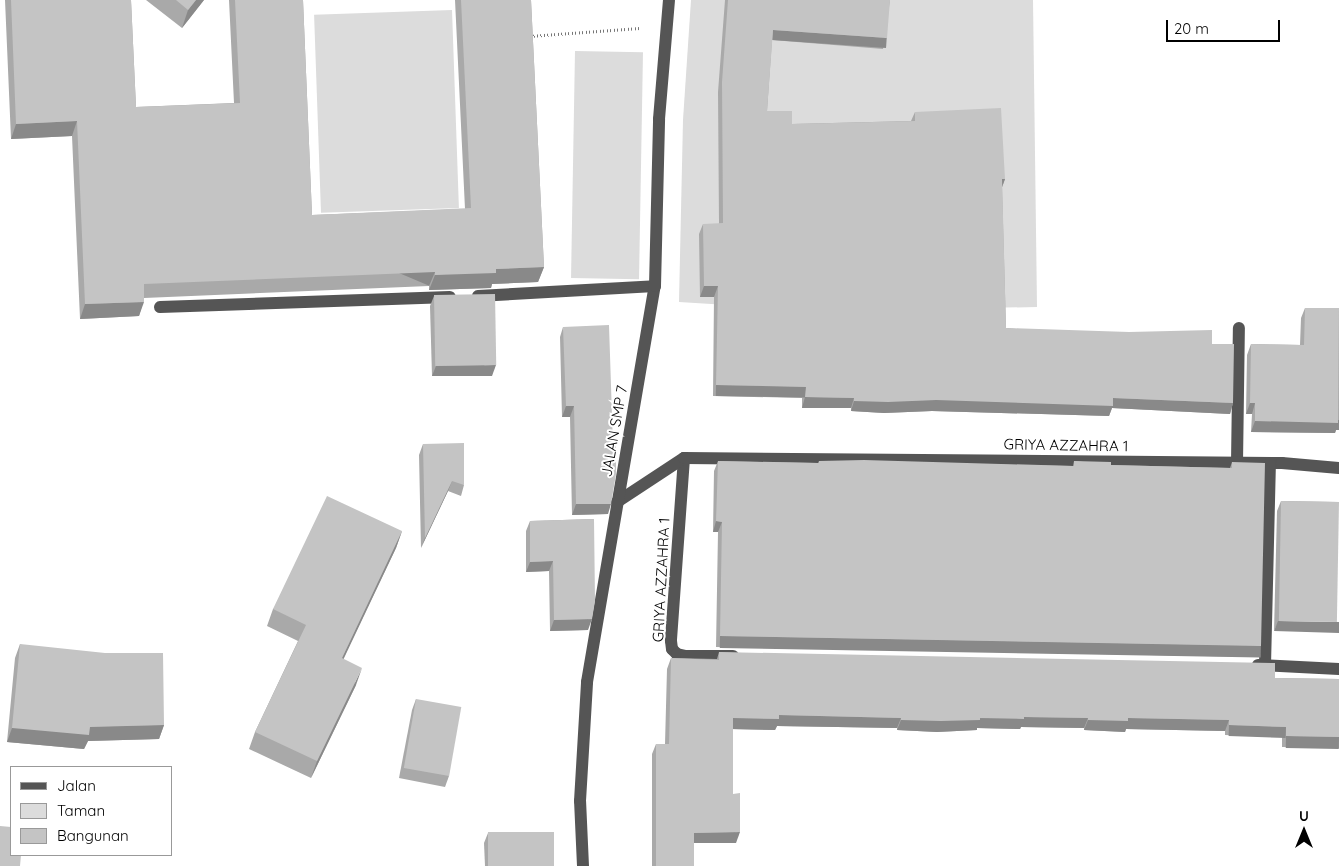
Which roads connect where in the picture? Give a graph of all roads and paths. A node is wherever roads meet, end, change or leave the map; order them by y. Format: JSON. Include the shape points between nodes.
{"nodes":[{"id":1,"x":669,"y":0,"type":"edge"},
{"id":2,"x":668,"y":24,"type":"junction"},
{"id":3,"x":526,"y":36,"type":"edge"},
{"id":4,"x":655,"y":286,"type":"junction"},
{"id":5,"x":160,"y":307,"type":"edge"},
{"id":6,"x":1239,"y":328,"type":"dead end"},
{"id":7,"x":684,"y":458,"type":"junction"},
{"id":8,"x":1237,"y":463,"type":"junction"},
{"id":9,"x":1270,"y":464,"type":"junction"},
{"id":10,"x":1339,"y":468,"type":"edge"},
{"id":11,"x":617,"y":502,"type":"junction"},
{"id":12,"x":746,"y":657,"type":"edge"},
{"id":13,"x":1245,"y":665,"type":"edge"},
{"id":14,"x":1265,"y":665,"type":"junction"},
{"id":15,"x":1339,"y":669,"type":"edge"},
{"id":16,"x":583,"y":866,"type":"edge"}],
"edges":[{"from":1,"to":2,"type":"street","name":"JALAN SMP 7"},
{"from":2,"to":3,"type":"path"},
{"from":2,"to":4,"type":"street","name":"JALAN SMP 7","via":[[659,119]]},
{"from":4,"to":5,"type":"street"},
{"from":4,"to":11,"type":"street","name":"JALAN SMP 7"},
{"from":6,"to":8,"type":"street"},
{"from":7,"to":8,"type":"street","name":"GRIYA AZZAHRA 1"},
{"from":7,"to":11,"type":"street"},
{"from":7,"to":12,"type":"street","name":"GRIYA AZZAHRA 1","via":[[672,649],[686,656]]},
{"from":8,"to":9,"type":"street","name":"GRIYA AZZAHRA 1"},
{"from":9,"to":10,"type":"street","name":"GRIYA AZZAHRA 1"},
{"from":9,"to":14,"type":"street"},
{"from":11,"to":16,"type":"street","name":"JALAN SMP 7","via":[[587,682],[580,801]]},
{"from":13,"to":14,"type":"street"},
{"from":14,"to":15,"type":"street"}]}
